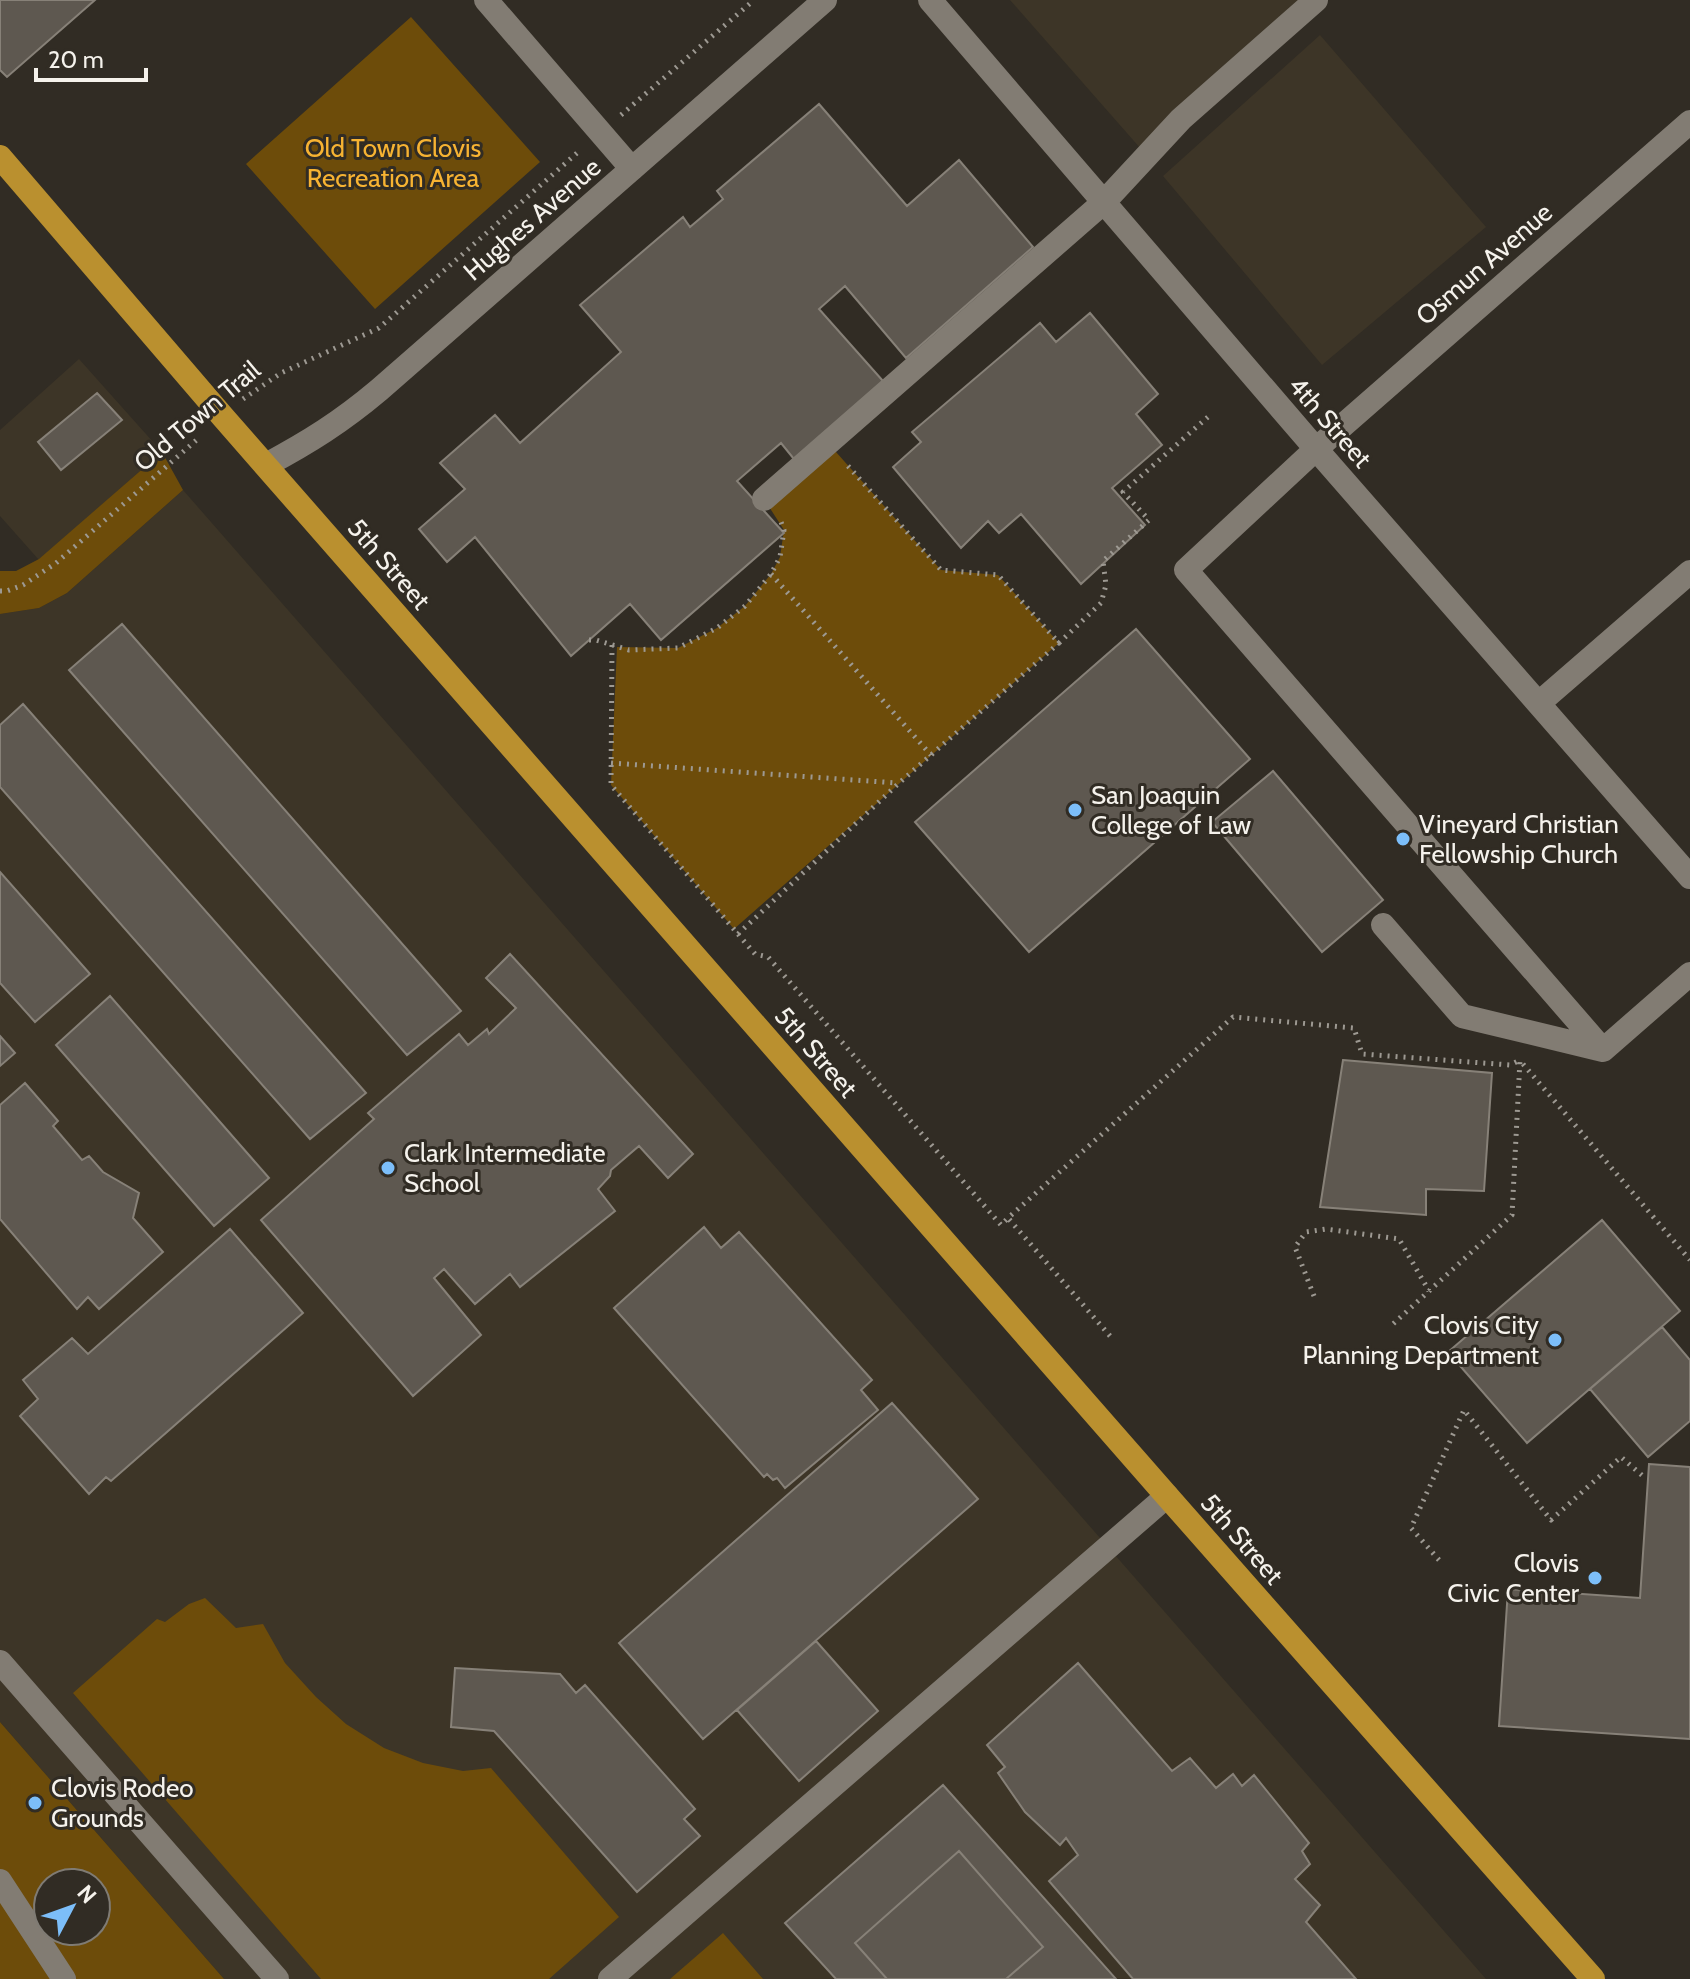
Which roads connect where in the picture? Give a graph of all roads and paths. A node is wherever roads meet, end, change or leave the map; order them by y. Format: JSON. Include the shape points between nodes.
{"nodes":[{"id":1,"x":486,"y":0,"type":"edge"},
{"id":2,"x":754,"y":0,"type":"edge"},
{"id":3,"x":825,"y":0,"type":"edge"},
{"id":4,"x":930,"y":0,"type":"edge"},
{"id":5,"x":1316,"y":0,"type":"edge"},
{"id":6,"x":1690,"y":122,"type":"edge"},
{"id":7,"x":601,"y":132,"type":"junction"},
{"id":8,"x":0,"y":157,"type":"edge"},
{"id":9,"x":632,"y":169,"type":"junction"},
{"id":10,"x":1104,"y":202,"type":"junction"},
{"id":11,"x":1209,"y":416,"type":"dead end"},
{"id":12,"x":223,"y":417,"type":"junction"},
{"id":13,"x":828,"y":443,"type":"junction"},
{"id":14,"x":1316,"y":449,"type":"junction"},
{"id":15,"x":266,"y":465,"type":"junction"},
{"id":16,"x":764,"y":499,"type":"joint"},
{"id":17,"x":1690,"y":572,"type":"edge"},
{"id":18,"x":771,"y":574,"type":"junction"},
{"id":19,"x":0,"y":591,"type":"edge"},
{"id":20,"x":589,"y":640,"type":"dead end"},
{"id":21,"x":1059,"y":643,"type":"junction"},
{"id":22,"x":612,"y":645,"type":"junction"},
{"id":23,"x":1539,"y":703,"type":"junction"},
{"id":24,"x":931,"y":755,"type":"junction"},
{"id":25,"x":611,"y":763,"type":"junction"},
{"id":26,"x":899,"y":783,"type":"junction"},
{"id":27,"x":1690,"y":877,"type":"edge"},
{"id":28,"x":1383,"y":925,"type":"dead end"},
{"id":29,"x":738,"y":934,"type":"junction"},
{"id":30,"x":1690,"y":974,"type":"edge"},
{"id":31,"x":1603,"y":1050,"type":"junction"},
{"id":32,"x":1520,"y":1060,"type":"junction"},
{"id":33,"x":1008,"y":1218,"type":"junction"},
{"id":34,"x":1690,"y":1260,"type":"edge"},
{"id":35,"x":1429,"y":1291,"type":"junction"},
{"id":36,"x":1314,"y":1296,"type":"dead end"},
{"id":37,"x":1393,"y":1324,"type":"dead end"},
{"id":38,"x":1110,"y":1336,"type":"dead end"},
{"id":39,"x":1645,"y":1478,"type":"dead end"},
{"id":40,"x":1167,"y":1496,"type":"junction"},
{"id":41,"x":1439,"y":1560,"type":"dead end"},
{"id":42,"x":0,"y":1662,"type":"edge"},
{"id":43,"x":0,"y":1881,"type":"edge"},
{"id":44,"x":64,"y":1979,"type":"edge"},
{"id":45,"x":277,"y":1979,"type":"edge"},
{"id":46,"x":610,"y":1979,"type":"edge"},
{"id":47,"x":1593,"y":1979,"type":"edge"}],
"edges":[{"from":1,"to":7,"type":"street"},
{"from":2,"to":7,"type":"path","name":"Old Town Trail"},
{"from":3,"to":9,"type":"street","name":"Hughes Avenue"},
{"from":4,"to":10,"type":"street","name":"4th Street"},
{"from":5,"to":10,"type":"street","via":[[1181,119]]},
{"from":6,"to":14,"type":"street","name":"Osmun Avenue"},
{"from":7,"to":9,"type":"street"},
{"from":7,"to":12,"type":"path","name":"Old Town Trail","via":[[379,328],[281,373]]},
{"from":8,"to":12,"type":"main road","name":"5th Street"},
{"from":9,"to":15,"type":"street","name":"Hughes Avenue","via":[[348,416]]},
{"from":10,"to":13,"type":"street"},
{"from":10,"to":14,"type":"street","name":"4th Street"},
{"from":11,"to":21,"type":"path","via":[[1123,492],[1149,520],[1103,561],[1106,585],[1101,603]]},
{"from":12,"to":15,"type":"main road","name":"5th Street"},
{"from":12,"to":19,"type":"path","name":"Old Town Trail","via":[[56,563],[23,585]]},
{"from":13,"to":16,"type":"street"},
{"from":13,"to":21,"type":"path","via":[[941,570],[998,575]]},
{"from":14,"to":23,"type":"street","name":"4th Street"},
{"from":14,"to":31,"type":"street","name":"Osmun Avenue","via":[[1186,570]]},
{"from":15,"to":40,"type":"main road","name":"5th Street"},
{"from":16,"to":18,"type":"path","via":[[784,530]]},
{"from":17,"to":23,"type":"street"},
{"from":18,"to":22,"type":"path","via":[[745,606],[678,648],[629,650]]},
{"from":18,"to":24,"type":"path"},
{"from":20,"to":22,"type":"path"},
{"from":21,"to":24,"type":"path"},
{"from":22,"to":25,"type":"path"},
{"from":23,"to":27,"type":"street","name":"4th Street"},
{"from":24,"to":26,"type":"path"},
{"from":25,"to":26,"type":"path"},
{"from":25,"to":29,"type":"path","via":[[611,785]]},
{"from":26,"to":29,"type":"path"},
{"from":28,"to":31,"type":"street","via":[[1462,1016]]},
{"from":29,"to":33,"type":"path","via":[[755,954],[768,957],[1001,1225]]},
{"from":30,"to":31,"type":"street"},
{"from":32,"to":33,"type":"path","via":[[1510,1065],[1362,1054],[1354,1028],[1233,1017]]},
{"from":32,"to":34,"type":"path"},
{"from":32,"to":35,"type":"path","via":[[1512,1215]]},
{"from":33,"to":38,"type":"path"},
{"from":35,"to":36,"type":"path","via":[[1399,1239],[1326,1229],[1306,1232],[1295,1247]]},
{"from":35,"to":37,"type":"path"},
{"from":39,"to":41,"type":"path","via":[[1621,1457],[1551,1520],[1464,1410],[1411,1528]]},
{"from":40,"to":46,"type":"street"},
{"from":40,"to":47,"type":"main road","name":"5th Street"},
{"from":42,"to":45,"type":"street"},
{"from":43,"to":44,"type":"street"}]}
